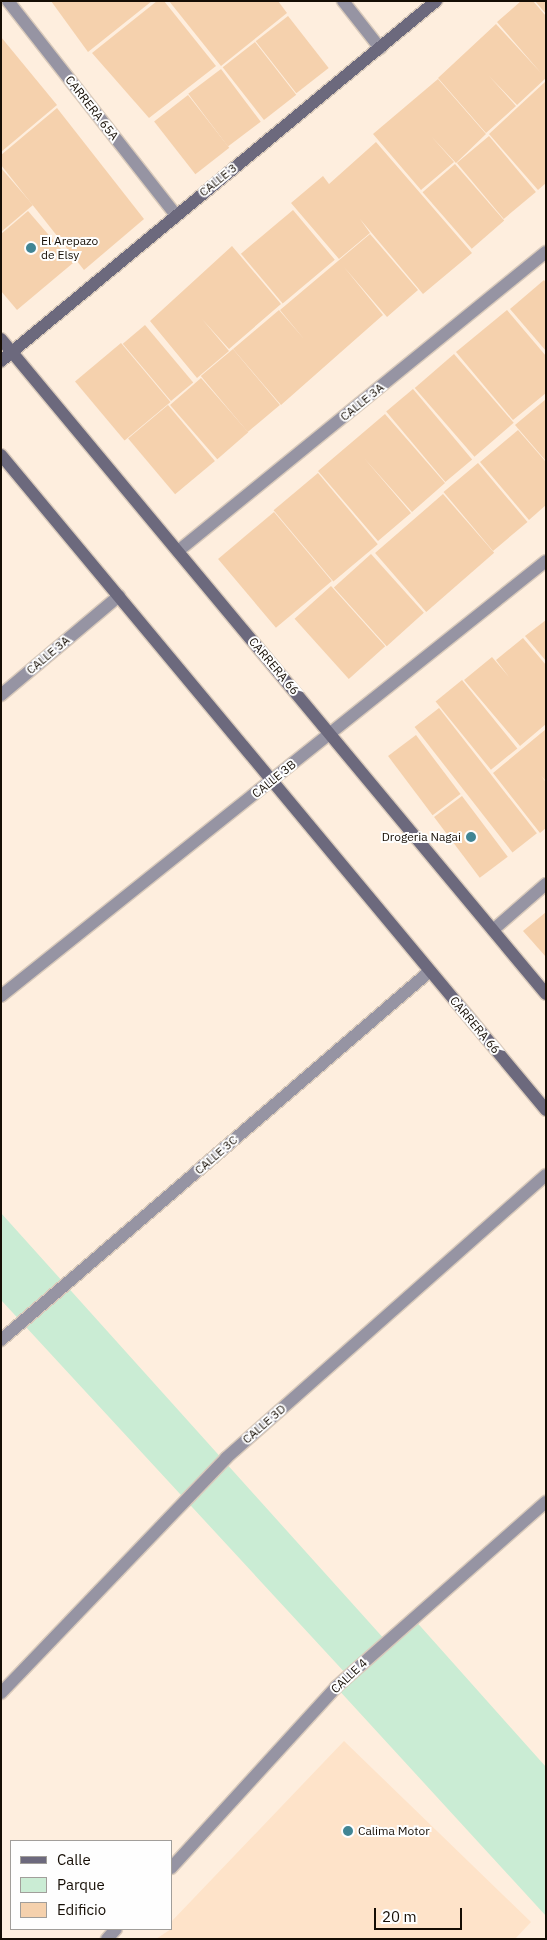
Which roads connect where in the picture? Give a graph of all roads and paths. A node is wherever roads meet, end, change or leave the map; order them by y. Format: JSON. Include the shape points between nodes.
{"nodes":[{"id":1,"x":8,"y":1,"type":"edge"},
{"id":2,"x":343,"y":1,"type":"edge"},
{"id":3,"x":436,"y":1,"type":"edge"},
{"id":4,"x":380,"y":48,"type":"junction"},
{"id":5,"x":176,"y":215,"type":"junction"},
{"id":6,"x":546,"y":252,"type":"edge"},
{"id":7,"x":1,"y":339,"type":"edge"},
{"id":8,"x":12,"y":352,"type":"junction"},
{"id":9,"x":1,"y":361,"type":"edge"},
{"id":10,"x":1,"y":455,"type":"edge"},
{"id":11,"x":178,"y":551,"type":"junction"},
{"id":12,"x":546,"y":561,"type":"edge"},
{"id":13,"x":119,"y":596,"type":"junction"},
{"id":14,"x":1,"y":694,"type":"edge"},
{"id":15,"x":330,"y":734,"type":"junction"},
{"id":16,"x":272,"y":780,"type":"junction"},
{"id":17,"x":546,"y":884,"type":"edge"},
{"id":18,"x":494,"y":930,"type":"junction"},
{"id":19,"x":430,"y":971,"type":"junction"},
{"id":20,"x":546,"y":994,"type":"edge"},
{"id":21,"x":1,"y":996,"type":"edge"},
{"id":22,"x":546,"y":1110,"type":"edge"},
{"id":23,"x":546,"y":1175,"type":"edge"},
{"id":24,"x":1,"y":1340,"type":"edge"},
{"id":25,"x":546,"y":1502,"type":"edge"},
{"id":26,"x":1,"y":1693,"type":"edge"},
{"id":27,"x":172,"y":1867,"type":"edge"}],
"edges":[{"from":1,"to":5,"type":"street","name":"CARRERA 65A"},
{"from":2,"to":4,"type":"street"},
{"from":3,"to":4,"type":"main road","name":"CALLE 3"},
{"from":4,"to":5,"type":"main road","name":"CALLE 3"},
{"from":5,"to":8,"type":"main road","name":"CALLE 3"},
{"from":6,"to":11,"type":"street","name":"CALLE 3A"},
{"from":7,"to":8,"type":"main road","name":"CARRERA 66"},
{"from":8,"to":9,"type":"main road","name":"CALLE 3"},
{"from":8,"to":11,"type":"main road","name":"CARRERA 66"},
{"from":10,"to":13,"type":"main road","name":"CARRERA 66"},
{"from":11,"to":15,"type":"main road","name":"CARRERA 66"},
{"from":12,"to":15,"type":"street","name":"CALLE 3B"},
{"from":13,"to":14,"type":"street","name":"CALLE 3A"},
{"from":13,"to":16,"type":"main road","name":"CARRERA 66"},
{"from":15,"to":16,"type":"street","name":"CALLE 3B"},
{"from":15,"to":18,"type":"main road","name":"CARRERA 66"},
{"from":16,"to":19,"type":"main road","name":"CARRERA 66"},
{"from":16,"to":21,"type":"street","name":"CALLE 3B"},
{"from":17,"to":18,"type":"street"},
{"from":18,"to":20,"type":"main road","name":"CARRERA 66"},
{"from":19,"to":22,"type":"main road","name":"CARRERA 66"},
{"from":19,"to":24,"type":"street","name":"CALLE 3C"},
{"from":23,"to":26,"type":"street","name":"CALLE 3D","via":[[226,1458]]},
{"from":25,"to":27,"type":"street","name":"CALLE 4","via":[[336,1687]]}]}
